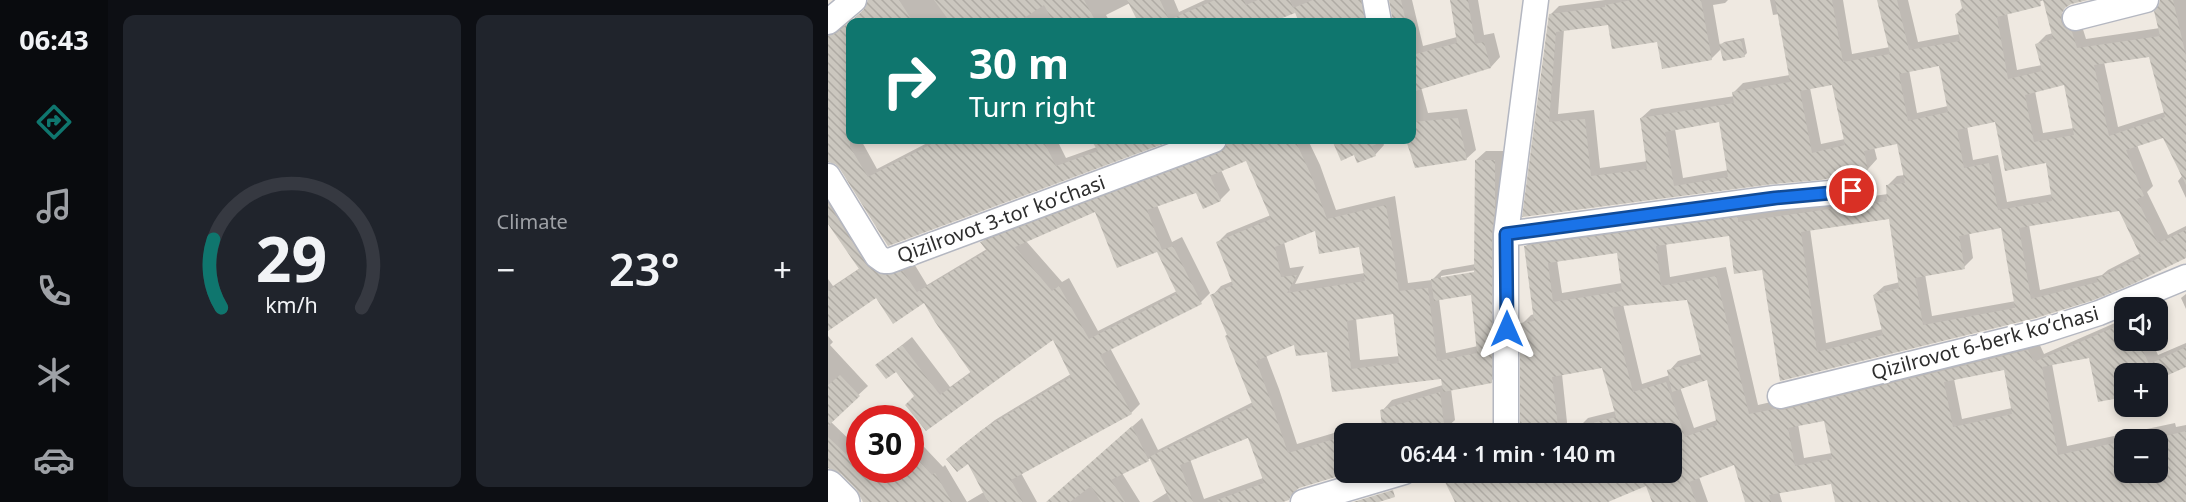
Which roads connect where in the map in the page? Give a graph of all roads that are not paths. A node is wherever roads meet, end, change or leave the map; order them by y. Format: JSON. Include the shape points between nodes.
{"nodes":[{"id":1,"x":854,"y":0,"type":"edge"},
{"id":2,"x":1375,"y":0,"type":"edge"},
{"id":3,"x":1536,"y":0,"type":"edge"},
{"id":4,"x":2146,"y":0,"type":"edge"},
{"id":5,"x":1378,"y":18,"type":"edge"},
{"id":6,"x":2075,"y":18,"type":"dead end"},
{"id":7,"x":828,"y":22,"type":"edge"},
{"id":8,"x":1203,"y":144,"type":"edge"},
{"id":9,"x":828,"y":176,"type":"edge"},
{"id":10,"x":1852,"y":191,"type":"dead end"},
{"id":11,"x":1506,"y":234,"type":"junction"},
{"id":12,"x":2186,"y":277,"type":"edge"},
{"id":13,"x":1780,"y":396,"type":"dead end"},
{"id":14,"x":1506,"y":423,"type":"edge"},
{"id":15,"x":1367,"y":483,"type":"edge"},
{"id":16,"x":828,"y":487,"type":"edge"},
{"id":17,"x":843,"y":502,"type":"edge"},
{"id":18,"x":1303,"y":502,"type":"edge"}],
"edges":[{"from":1,"to":7,"type":"street"},
{"from":2,"to":5,"type":"street"},
{"from":3,"to":11,"type":"street"},
{"from":4,"to":6,"type":"street"},
{"from":8,"to":9,"type":"street","name":"Qizilrovot 3-tor koʻchasi","via":[[889,261],[877,256]]},
{"from":10,"to":11,"type":"street"},
{"from":11,"to":14,"type":"street"},
{"from":12,"to":13,"type":"street","name":"Qizilrovot 6-berk koʻchasi","via":[[2099,313],[2040,332]]},
{"from":15,"to":18,"type":"street"},
{"from":16,"to":17,"type":"main road"}]}
